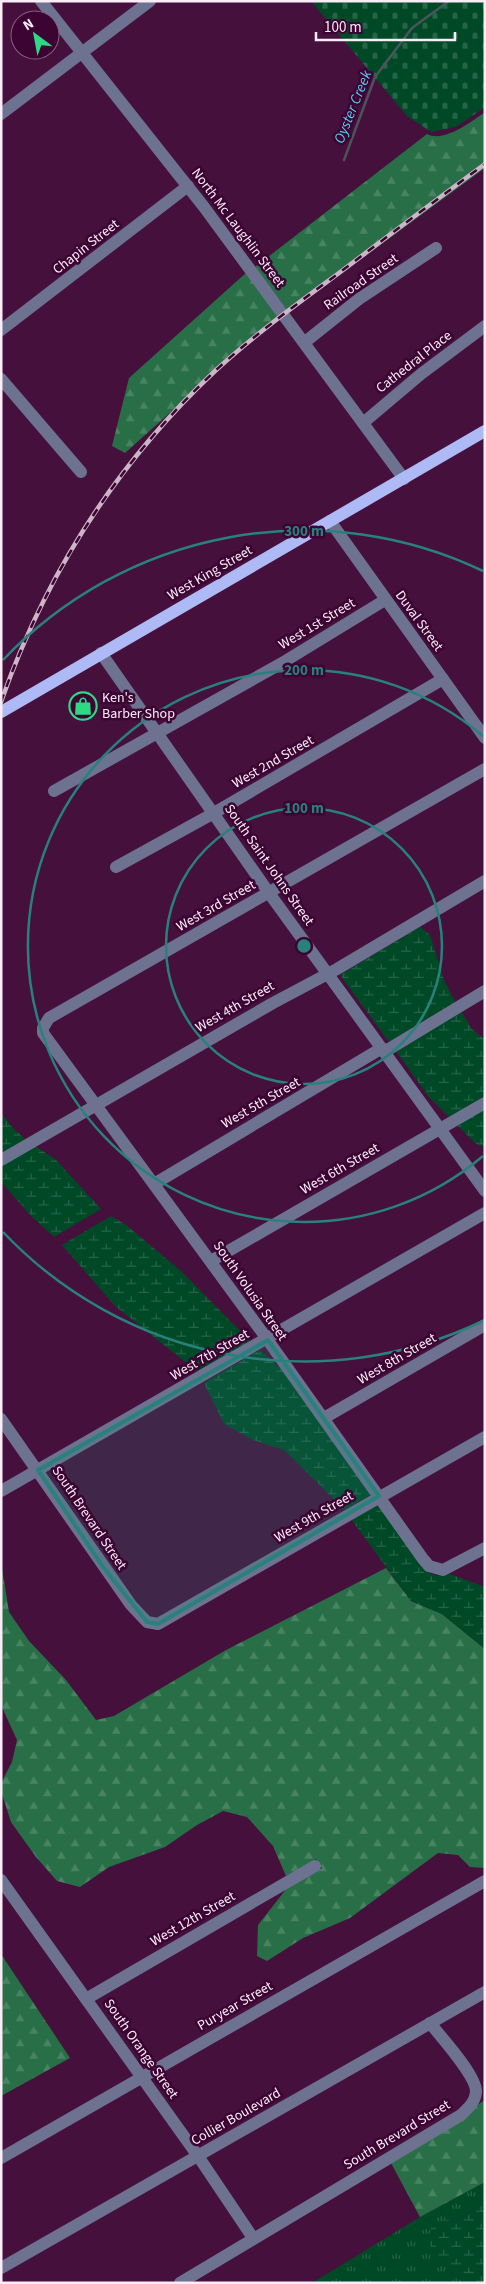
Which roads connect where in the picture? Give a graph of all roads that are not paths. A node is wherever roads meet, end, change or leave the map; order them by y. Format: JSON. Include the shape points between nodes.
{"nodes":[{"id":1,"x":41,"y":1,"type":"edge"},
{"id":2,"x":150,"y":1,"type":"edge"},
{"id":3,"x":81,"y":52,"type":"junction"},
{"id":4,"x":1,"y":114,"type":"edge"},
{"id":5,"x":188,"y":186,"type":"junction"},
{"id":6,"x":436,"y":248,"type":"dead end"},
{"id":7,"x":485,"y":326,"type":"edge"},
{"id":8,"x":1,"y":330,"type":"edge"},
{"id":9,"x":305,"y":342,"type":"junction"},
{"id":10,"x":1,"y":379,"type":"edge"},
{"id":11,"x":363,"y":423,"type":"junction"},
{"id":12,"x":485,"y":431,"type":"edge"},
{"id":13,"x":81,"y":472,"type":"dead end"},
{"id":14,"x":404,"y":480,"type":"junction"},
{"id":15,"x":330,"y":521,"type":"junction"},
{"id":16,"x":386,"y":600,"type":"junction"},
{"id":17,"x":100,"y":654,"type":"junction"},
{"id":18,"x":443,"y":679,"type":"junction"},
{"id":19,"x":1,"y":712,"type":"edge"},
{"id":20,"x":157,"y":732,"type":"junction"},
{"id":21,"x":485,"y":738,"type":"edge"},
{"id":22,"x":485,"y":769,"type":"edge"},
{"id":23,"x":54,"y":791,"type":"dead end"},
{"id":24,"x":214,"y":813,"type":"junction"},
{"id":25,"x":116,"y":867,"type":"dead end"},
{"id":26,"x":485,"y":881,"type":"edge"},
{"id":27,"x":269,"y":893,"type":"junction"},
{"id":28,"x":327,"y":973,"type":"junction"},
{"id":29,"x":485,"y":991,"type":"edge"},
{"id":30,"x":43,"y":1028,"type":"joint"},
{"id":31,"x":383,"y":1050,"type":"junction"},
{"id":32,"x":485,"y":1103,"type":"edge"},
{"id":33,"x":97,"y":1105,"type":"junction"},
{"id":34,"x":440,"y":1128,"type":"junction"},
{"id":35,"x":1,"y":1160,"type":"edge"},
{"id":36,"x":154,"y":1184,"type":"junction"},
{"id":37,"x":485,"y":1191,"type":"edge"},
{"id":38,"x":485,"y":1214,"type":"edge"},
{"id":39,"x":211,"y":1261,"type":"junction"},
{"id":40,"x":485,"y":1325,"type":"edge"},
{"id":41,"x":268,"y":1340,"type":"junction"},
{"id":42,"x":324,"y":1418,"type":"junction"},
{"id":43,"x":1,"y":1419,"type":"edge"},
{"id":44,"x":485,"y":1437,"type":"edge"},
{"id":45,"x":38,"y":1470,"type":"junction"},
{"id":46,"x":1,"y":1491,"type":"edge"},
{"id":47,"x":379,"y":1496,"type":"junction"},
{"id":48,"x":485,"y":1548,"type":"edge"},
{"id":49,"x":158,"y":1624,"type":"joint"},
{"id":50,"x":315,"y":1866,"type":"dead end"},
{"id":51,"x":1,"y":1880,"type":"edge"},
{"id":52,"x":485,"y":1881,"type":"edge"},
{"id":53,"x":485,"y":1992,"type":"edge"},
{"id":54,"x":86,"y":1999,"type":"junction"},
{"id":55,"x":430,"y":2023,"type":"junction"},
{"id":56,"x":142,"y":2077,"type":"junction"},
{"id":57,"x":198,"y":2156,"type":"junction"},
{"id":58,"x":1,"y":2158,"type":"edge"},
{"id":59,"x":253,"y":2238,"type":"junction"},
{"id":60,"x":1,"y":2268,"type":"edge"},
{"id":61,"x":180,"y":2283,"type":"edge"}],
"edges":[{"from":1,"to":3,"type":"street","name":"North Mc Laughlin Street"},
{"from":2,"to":3,"type":"street"},
{"from":3,"to":4,"type":"street"},
{"from":3,"to":5,"type":"street","name":"North Mc Laughlin Street"},
{"from":5,"to":8,"type":"street","name":"Chapin Street"},
{"from":5,"to":9,"type":"street","name":"North Mc Laughlin Street"},
{"from":6,"to":9,"type":"street","name":"Railroad Street","via":[[359,299]]},
{"from":7,"to":11,"type":"street","name":"Cathedral Place","via":[[420,374]]},
{"from":9,"to":11,"type":"street","name":"North Mc Laughlin Street"},
{"from":10,"to":13,"type":"street"},
{"from":11,"to":14,"type":"street","name":"North Mc Laughlin Street"},
{"from":12,"to":14,"type":"main road","name":"West King Street"},
{"from":14,"to":15,"type":"main road","name":"West King Street"},
{"from":15,"to":16,"type":"street","name":"Duval Street"},
{"from":15,"to":17,"type":"main road","name":"West King Street"},
{"from":16,"to":18,"type":"street","name":"Duval Street"},
{"from":16,"to":20,"type":"street","name":"West 1st Street","via":[[282,663]]},
{"from":17,"to":19,"type":"main road","name":"West King Street"},
{"from":17,"to":20,"type":"street","name":"South Saint Johns Street"},
{"from":18,"to":21,"type":"street","name":"Duval Street"},
{"from":18,"to":24,"type":"street","name":"West 2nd Street"},
{"from":20,"to":23,"type":"street","name":"West 1st Street"},
{"from":20,"to":24,"type":"street","name":"South Saint Johns Street"},
{"from":22,"to":27,"type":"street","name":"West 3rd Street"},
{"from":24,"to":25,"type":"street","name":"West 2nd Street"},
{"from":24,"to":27,"type":"street","name":"South Saint Johns Street"},
{"from":26,"to":28,"type":"street","name":"West 4th Street"},
{"from":27,"to":28,"type":"street","name":"South Saint Johns Street"},
{"from":27,"to":30,"type":"street","name":"West 3rd Street","via":[[49,1018]]},
{"from":28,"to":31,"type":"street","name":"South Saint Johns Street"},
{"from":28,"to":33,"type":"street","name":"West 4th Street"},
{"from":29,"to":31,"type":"street","name":"West 5th Street"},
{"from":30,"to":33,"type":"street","name":"South Volusia Street","via":[[44,1037]]},
{"from":31,"to":34,"type":"street","name":"South Saint Johns Street"},
{"from":31,"to":36,"type":"street","name":"West 5th Street"},
{"from":32,"to":34,"type":"street","name":"West 6th Street"},
{"from":33,"to":35,"type":"street","name":"West 4th Street"},
{"from":33,"to":36,"type":"street","name":"South Volusia Street"},
{"from":34,"to":37,"type":"street","name":"South Saint Johns Street"},
{"from":34,"to":39,"type":"street","name":"West 6th Street"},
{"from":36,"to":39,"type":"street","name":"South Volusia Street"},
{"from":38,"to":41,"type":"street","name":"West 7th Street"},
{"from":39,"to":41,"type":"street","name":"South Volusia Street"},
{"from":40,"to":42,"type":"street","name":"West 8th Street"},
{"from":41,"to":42,"type":"street","name":"South Volusia Street"},
{"from":41,"to":45,"type":"street","name":"West 7th Street"},
{"from":42,"to":47,"type":"street","name":"South Volusia Street"},
{"from":43,"to":45,"type":"street","name":"South Brevard Street"},
{"from":44,"to":47,"type":"street","name":"West 9th Street"},
{"from":45,"to":46,"type":"street","name":"West 7th Street"},
{"from":45,"to":49,"type":"street","name":"South Brevard Street","via":[[131,1605],[147,1622]]},
{"from":47,"to":48,"type":"street","name":"South Volusia Street","via":[[423,1559],[435,1569],[449,1569]]},
{"from":47,"to":49,"type":"street","name":"West 9th Street"},
{"from":50,"to":54,"type":"street","name":"West 12th Street"},
{"from":51,"to":54,"type":"street","name":"South Orange Street"},
{"from":52,"to":56,"type":"street","name":"Puryear Street"},
{"from":53,"to":55,"type":"street","name":"Collier Boulevard"},
{"from":54,"to":56,"type":"street","name":"South Orange Street"},
{"from":55,"to":57,"type":"street","name":"Collier Boulevard"},
{"from":55,"to":59,"type":"street","name":"South Brevard Street","via":[[468,2073],[476,2090],[472,2104],[461,2115]]},
{"from":56,"to":57,"type":"street","name":"South Orange Street"},
{"from":56,"to":58,"type":"street","name":"Puryear Street"},
{"from":57,"to":59,"type":"street","name":"South Orange Street"},
{"from":57,"to":60,"type":"street","name":"Collier Boulevard"},
{"from":59,"to":61,"type":"street","name":"South Brevard Street"}]}
